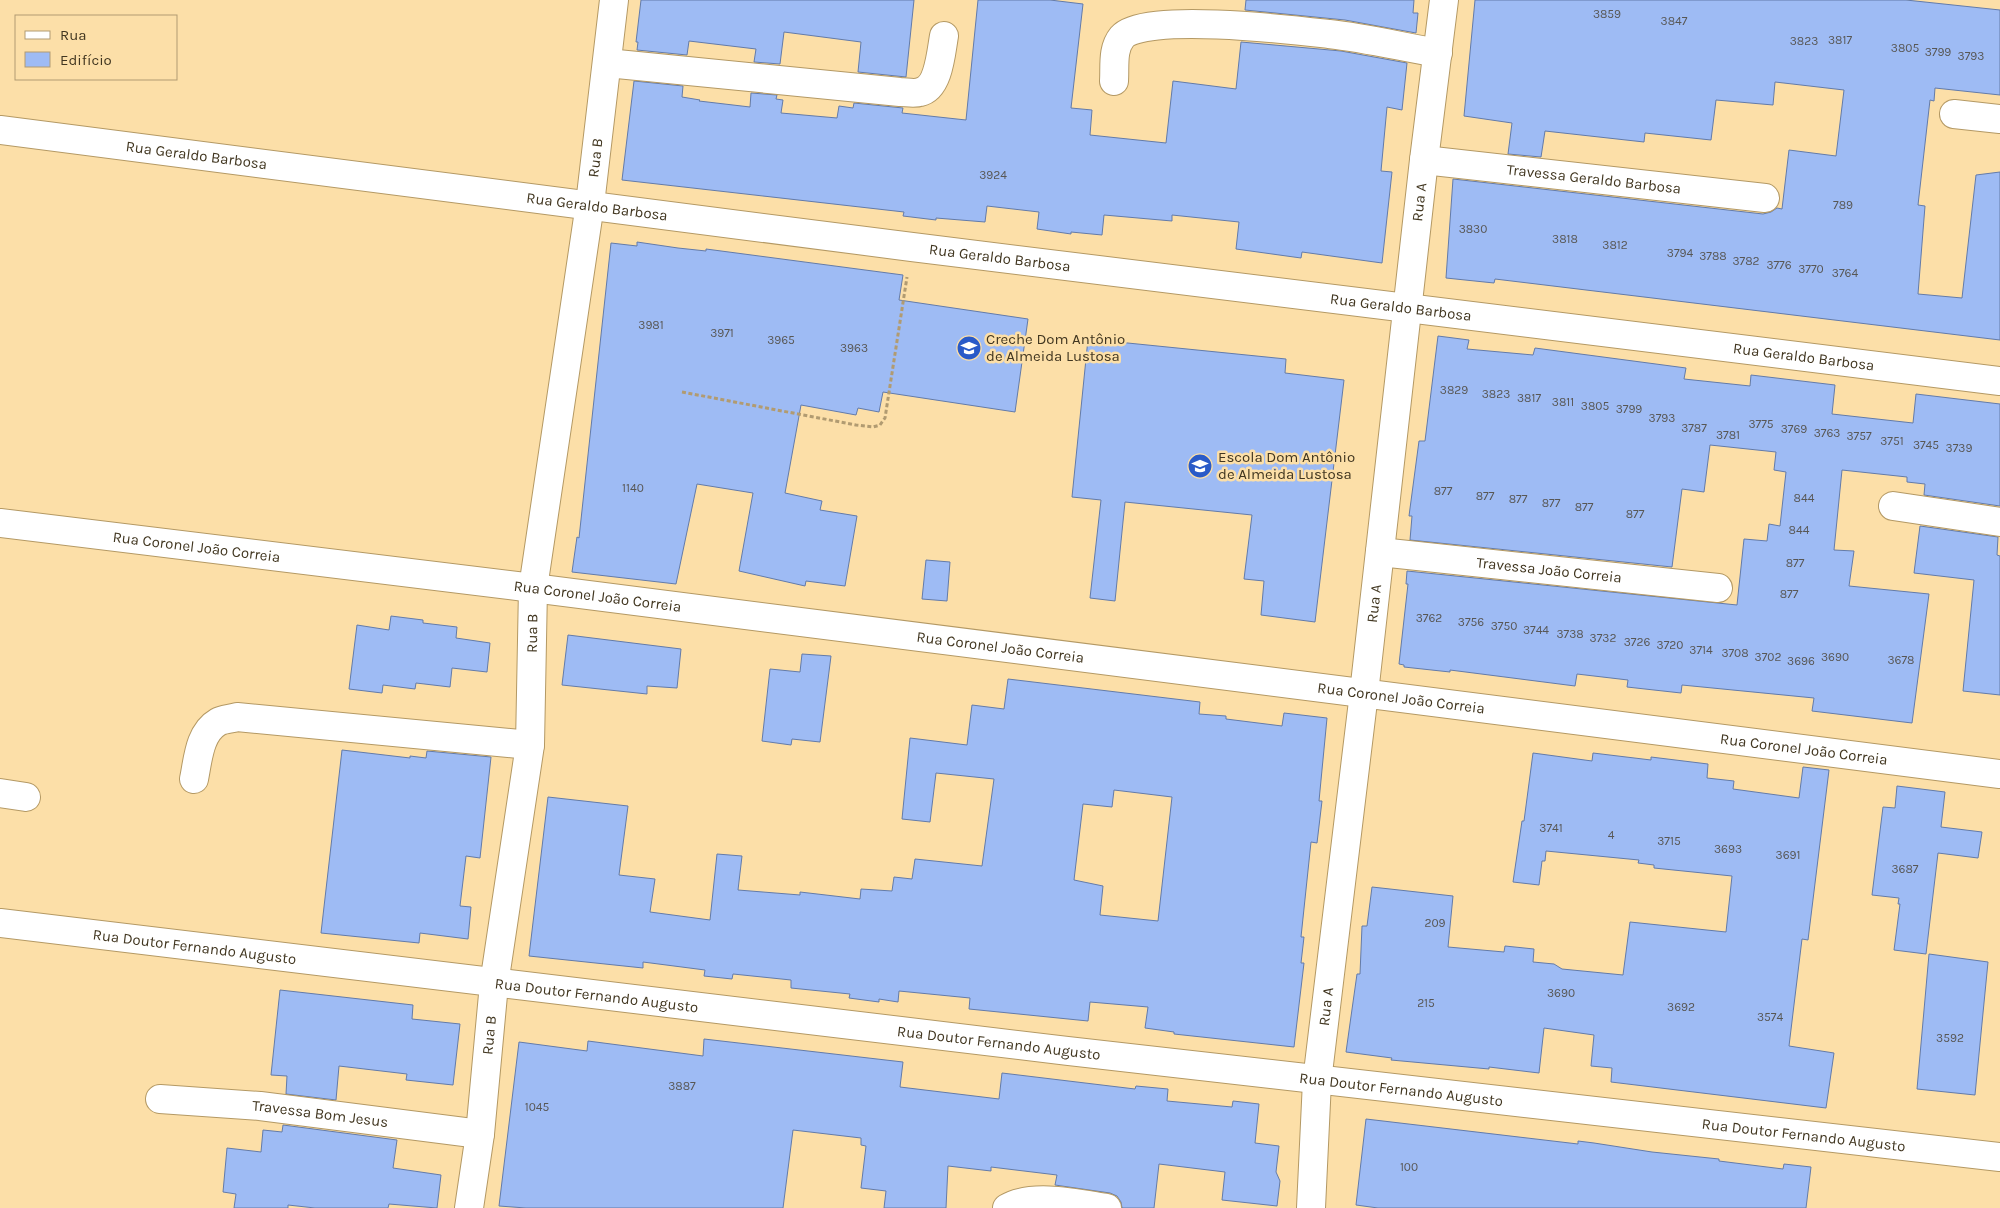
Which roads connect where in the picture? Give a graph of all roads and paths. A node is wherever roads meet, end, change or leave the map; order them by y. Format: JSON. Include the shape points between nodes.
{"nodes":[{"id":1,"x":614,"y":0,"type":"edge"},
{"id":2,"x":1444,"y":0,"type":"edge"},
{"id":3,"x":944,"y":36,"type":"dead end"},
{"id":4,"x":1438,"y":53,"type":"junction"},
{"id":5,"x":607,"y":63,"type":"junction"},
{"id":6,"x":1114,"y":81,"type":"dead end"},
{"id":7,"x":1954,"y":114,"type":"dead end"},
{"id":8,"x":2000,"y":119,"type":"edge"},
{"id":9,"x":0,"y":130,"type":"edge"},
{"id":10,"x":1424,"y":160,"type":"junction"},
{"id":11,"x":1766,"y":198,"type":"dead end"},
{"id":12,"x":590,"y":204,"type":"junction"},
{"id":13,"x":912,"y":247,"type":"junction"},
{"id":14,"x":1407,"y":307,"type":"junction"},
{"id":15,"x":2000,"y":381,"type":"edge"},
{"id":16,"x":682,"y":392,"type":"dead end"},
{"id":17,"x":1893,"y":506,"type":"dead end"},
{"id":18,"x":2000,"y":522,"type":"edge"},
{"id":19,"x":0,"y":523,"type":"edge"},
{"id":20,"x":1380,"y":552,"type":"junction"},
{"id":21,"x":533,"y":588,"type":"junction"},
{"id":22,"x":1718,"y":588,"type":"dead end"},
{"id":23,"x":1364,"y":693,"type":"junction"},
{"id":24,"x":530,"y":745,"type":"junction"},
{"id":25,"x":2000,"y":774,"type":"edge"},
{"id":26,"x":194,"y":779,"type":"dead end"},
{"id":27,"x":0,"y":923,"type":"edge"},
{"id":28,"x":494,"y":984,"type":"junction"},
{"id":29,"x":1317,"y":1081,"type":"junction"},
{"id":30,"x":160,"y":1099,"type":"dead end"},
{"id":31,"x":480,"y":1134,"type":"junction"},
{"id":32,"x":2000,"y":1158,"type":"edge"},
{"id":33,"x":469,"y":1208,"type":"edge"},
{"id":34,"x":1007,"y":1208,"type":"edge"},
{"id":35,"x":1108,"y":1208,"type":"edge"},
{"id":36,"x":1311,"y":1208,"type":"edge"}],
"edges":[{"from":1,"to":5,"type":"street","name":"Rua B"},
{"from":2,"to":4,"type":"street","name":"Rua A"},
{"from":3,"to":5,"type":"street","via":[[934,81],[920,92]]},
{"from":4,"to":6,"type":"street","via":[[1330,34],[1197,23],[1155,25],[1136,28],[1123,36],[1116,49]]},
{"from":4,"to":10,"type":"street","name":"Rua A"},
{"from":5,"to":12,"type":"street","name":"Rua B"},
{"from":7,"to":8,"type":"street"},
{"from":9,"to":12,"type":"street","name":"Rua Geraldo Barbosa"},
{"from":10,"to":11,"type":"street","name":"Travessa Geraldo Barbosa"},
{"from":10,"to":14,"type":"street","name":"Rua A"},
{"from":12,"to":13,"type":"street","name":"Rua Geraldo Barbosa"},
{"from":12,"to":21,"type":"street","name":"Rua B"},
{"from":13,"to":14,"type":"street","name":"Rua Geraldo Barbosa"},
{"from":13,"to":16,"type":"path","via":[[885,418],[880,425],[856,425]]},
{"from":14,"to":15,"type":"street","name":"Rua Geraldo Barbosa"},
{"from":14,"to":20,"type":"street","name":"Rua A"},
{"from":17,"to":18,"type":"street"},
{"from":19,"to":21,"type":"street","name":"Rua Coronel João Correia"},
{"from":20,"to":22,"type":"street","name":"Travessa João Correia"},
{"from":20,"to":23,"type":"street","name":"Rua A"},
{"from":21,"to":23,"type":"street","name":"Rua Coronel João Correia"},
{"from":21,"to":24,"type":"street","name":"Rua B"},
{"from":23,"to":25,"type":"street","name":"Rua Coronel João Correia"},
{"from":23,"to":29,"type":"street","name":"Rua A"},
{"from":24,"to":26,"type":"street","via":[[237,717],[219,722],[207,731]]},
{"from":24,"to":28,"type":"street","name":"Rua B"},
{"from":27,"to":28,"type":"street","name":"Rua Doutor Fernando Augusto"},
{"from":28,"to":29,"type":"street","name":"Rua Doutor Fernando Augusto"},
{"from":28,"to":31,"type":"street","name":"Rua B"},
{"from":29,"to":32,"type":"street","name":"Rua Doutor Fernando Augusto"},
{"from":29,"to":36,"type":"street","name":"Rua A"},
{"from":30,"to":31,"type":"street","name":"Travessa Bom Jesus","via":[[260,1106]]},
{"from":31,"to":33,"type":"street","name":"Rua B"},
{"from":34,"to":35,"type":"street","via":[[1029,1201]]}]}
